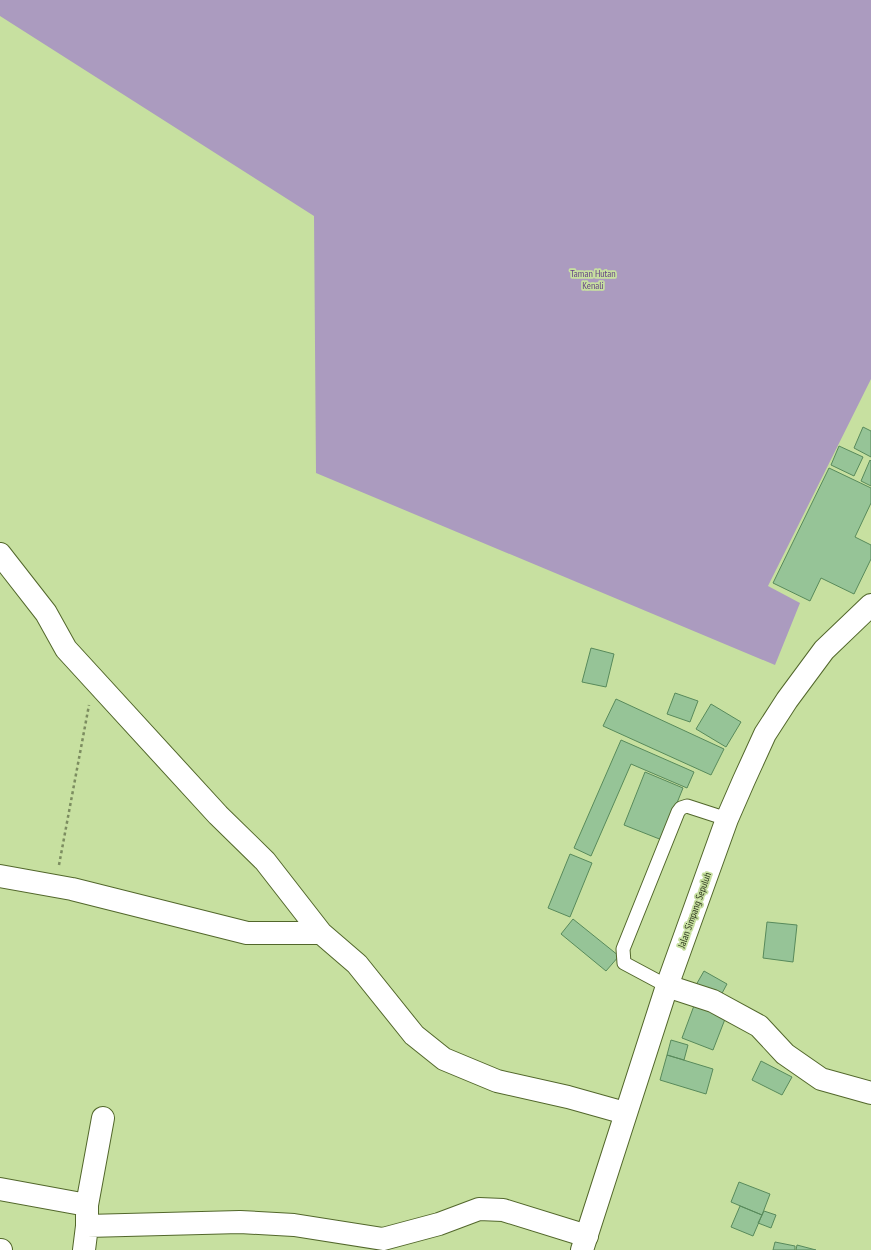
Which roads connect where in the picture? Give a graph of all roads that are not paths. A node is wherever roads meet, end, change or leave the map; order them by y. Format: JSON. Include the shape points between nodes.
{"nodes":[{"id":1,"x":0,"y":554,"type":"edge"},
{"id":2,"x":871,"y":605,"type":"edge"},
{"id":3,"x":727,"y":819,"type":"junction"},
{"id":4,"x":0,"y":876,"type":"edge"},
{"id":5,"x":321,"y":933,"type":"junction"},
{"id":6,"x":667,"y":986,"type":"junction"},
{"id":7,"x":871,"y":1093,"type":"edge"},
{"id":8,"x":625,"y":1113,"type":"junction"},
{"id":9,"x":103,"y":1118,"type":"dead end"},
{"id":10,"x":0,"y":1189,"type":"edge"},
{"id":11,"x":87,"y":1216,"type":"junction"},
{"id":12,"x":584,"y":1243,"type":"edge"},
{"id":13,"x":84,"y":1250,"type":"edge"}],
"edges":[{"from":1,"to":5,"type":"main road","via":[[46,613],[66,649],[218,815],[266,861]]},
{"from":2,"to":3,"type":"main road","name":"Jalan Simpang Sepuluh","via":[[824,650],[787,700],[765,734]]},
{"from":3,"to":6,"type":"main road","name":"Jalan Simpang Sepuluh"},
{"from":3,"to":6,"type":"lane","via":[[687,806],[681,808],[623,949],[624,964]]},
{"from":4,"to":5,"type":"main road","via":[[55,885],[247,932]]},
{"from":5,"to":8,"type":"main road","via":[[357,964],[414,1035],[444,1059],[497,1081]]},
{"from":6,"to":7,"type":"main road","via":[[714,1001],[759,1026],[785,1054],[821,1079]]},
{"from":6,"to":8,"type":"main road","name":"Jalan Simpang Sepuluh"},
{"from":8,"to":12,"type":"main road","name":"Jalan Simpang Sepuluh"},
{"from":9,"to":11,"type":"main road"},
{"from":10,"to":11,"type":"main road"},
{"from":11,"to":12,"type":"main road","via":[[294,1225],[383,1239],[440,1224],[479,1209],[504,1210]]},
{"from":11,"to":13,"type":"main road"}]}
